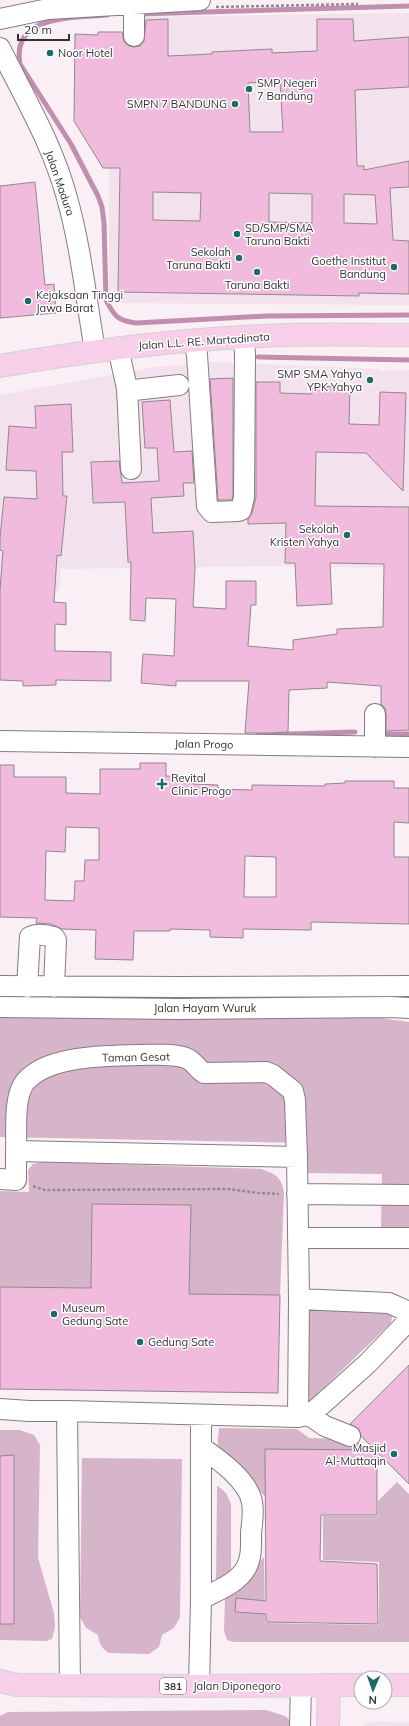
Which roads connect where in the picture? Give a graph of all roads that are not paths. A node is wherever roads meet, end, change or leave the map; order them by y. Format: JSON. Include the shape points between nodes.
{"nodes":[{"id":1,"x":171,"y":1,"type":"edge"},
{"id":2,"x":134,"y":3,"type":"junction"},
{"id":3,"x":205,"y":3,"type":"edge"},
{"id":4,"x":0,"y":19,"type":"edge"},
{"id":5,"x":134,"y":36,"type":"dead end"},
{"id":6,"x":0,"y":48,"type":"edge"},
{"id":7,"x":409,"y":335,"type":"edge"},
{"id":8,"x":243,"y":337,"type":"junction"},
{"id":9,"x":194,"y":340,"type":"junction"},
{"id":10,"x":118,"y":348,"type":"junction"},
{"id":11,"x":95,"y":350,"type":"junction"},
{"id":12,"x":0,"y":370,"type":"edge"},
{"id":13,"x":179,"y":385,"type":"dead end"},
{"id":14,"x":127,"y":388,"type":"junction"},
{"id":15,"x":131,"y":470,"type":"dead end"},
{"id":16,"x":375,"y":714,"type":"dead end"},
{"id":17,"x":0,"y":741,"type":"edge"},
{"id":18,"x":375,"y":747,"type":"junction"},
{"id":19,"x":409,"y":747,"type":"edge"},
{"id":20,"x":401,"y":985,"type":"edge"},
{"id":21,"x":0,"y":986,"type":"edge"},
{"id":22,"x":27,"y":987,"type":"junction"},
{"id":23,"x":54,"y":987,"type":"junction"},
{"id":24,"x":178,"y":987,"type":"junction"},
{"id":25,"x":0,"y":1007,"type":"edge"},
{"id":26,"x":400,"y":1008,"type":"edge"},
{"id":27,"x":178,"y":1009,"type":"junction"},
{"id":28,"x":16,"y":1151,"type":"junction"},
{"id":29,"x":297,"y":1157,"type":"junction"},
{"id":30,"x":8,"y":1180,"type":"edge"},
{"id":31,"x":297,"y":1194,"type":"junction"},
{"id":32,"x":409,"y":1195,"type":"edge"},
{"id":33,"x":298,"y":1238,"type":"junction"},
{"id":34,"x":409,"y":1238,"type":"edge"},
{"id":35,"x":299,"y":1299,"type":"junction"},
{"id":36,"x":409,"y":1312,"type":"edge"},
{"id":37,"x":409,"y":1320,"type":"edge"},
{"id":38,"x":0,"y":1409,"type":"edge"},
{"id":39,"x":67,"y":1411,"type":"junction"},
{"id":40,"x":201,"y":1416,"type":"junction"},
{"id":41,"x":303,"y":1416,"type":"junction"},
{"id":42,"x":350,"y":1436,"type":"dead end"},
{"id":43,"x":201,"y":1448,"type":"junction"},
{"id":44,"x":201,"y":1599,"type":"junction"},
{"id":45,"x":70,"y":1685,"type":"junction"},
{"id":46,"x":329,"y":1685,"type":"junction"},
{"id":47,"x":353,"y":1685,"type":"edge"},
{"id":48,"x":393,"y":1685,"type":"edge"},
{"id":49,"x":409,"y":1685,"type":"edge"},
{"id":50,"x":199,"y":1686,"type":"junction"},
{"id":51,"x":301,"y":1686,"type":"junction"},
{"id":52,"x":6,"y":1687,"type":"edge"},
{"id":53,"x":300,"y":1726,"type":"edge"},
{"id":54,"x":328,"y":1726,"type":"edge"}],
"edges":[{"from":1,"to":2,"type":"street"},
{"from":1,"to":3,"type":"street"},
{"from":2,"to":4,"type":"street","via":[[48,9]]},
{"from":2,"to":5,"type":"street"},
{"from":6,"to":11,"type":"street","name":"Jalan Madura","via":[[54,161],[67,197]]},
{"from":7,"to":8,"type":"main road","name":"Jalan L.L. RE. Martadinata"},
{"from":8,"to":9,"type":"main road","name":"Jalan L.L. RE. Martadinata"},
{"from":8,"to":9,"type":"street","via":[[244,497],[243,506],[238,511],[212,512],[207,506]]},
{"from":9,"to":10,"type":"main road","name":"Jalan L.L. RE. Martadinata"},
{"from":10,"to":11,"type":"main road","name":"Jalan L.L. RE. Martadinata"},
{"from":10,"to":14,"type":"street"},
{"from":11,"to":12,"type":"main road","name":"Jalan L.L. RE. Martadinata"},
{"from":13,"to":14,"type":"street","via":[[134,390]]},
{"from":14,"to":15,"type":"street"},
{"from":16,"to":18,"type":"street"},
{"from":17,"to":18,"type":"street","name":"Jalan Progo"},
{"from":18,"to":19,"type":"street","name":"Jalan Progo"},
{"from":20,"to":24,"type":"street","name":"Jalan Hayam Wuruk"},
{"from":20,"to":26,"type":"street"},
{"from":21,"to":22,"type":"street","name":"Jalan Hayam Wuruk"},
{"from":22,"to":23,"type":"street","name":"Jalan Hayam Wuruk"},
{"from":22,"to":23,"type":"street","via":[[30,937],[48,935],[56,940]]},
{"from":23,"to":24,"type":"street","name":"Jalan Hayam Wuruk"},
{"from":24,"to":27,"type":"street"},
{"from":25,"to":27,"type":"street","name":"Jalan Hayam Wuruk"},
{"from":26,"to":27,"type":"street","name":"Jalan Hayam Wuruk"},
{"from":28,"to":29,"type":"street"},
{"from":28,"to":29,"type":"street","name":"Taman Gesat","via":[[18,1101],[24,1083],[31,1077],[49,1067],[73,1060],[158,1055],[187,1058],[204,1073],[266,1072],[278,1079],[293,1091]]},
{"from":28,"to":30,"type":"street","name":"Taman Gesat"},
{"from":29,"to":31,"type":"street","name":"Taman Gesat"},
{"from":31,"to":32,"type":"street"},
{"from":31,"to":33,"type":"street","name":"Taman Gesat"},
{"from":33,"to":34,"type":"street"},
{"from":33,"to":35,"type":"street","name":"Taman Gesat"},
{"from":35,"to":36,"type":"street","via":[[389,1303]]},
{"from":35,"to":41,"type":"street","name":"Taman Gesat"},
{"from":37,"to":41,"type":"street","via":[[368,1363]]},
{"from":38,"to":39,"type":"street","via":[[30,1412]]},
{"from":39,"to":40,"type":"street"},
{"from":39,"to":45,"type":"street"},
{"from":40,"to":41,"type":"street"},
{"from":40,"to":43,"type":"street"},
{"from":41,"to":42,"type":"street"},
{"from":43,"to":44,"type":"street"},
{"from":43,"to":44,"type":"street","via":[[233,1471],[252,1502],[251,1555],[245,1569],[233,1583]]},
{"from":44,"to":50,"type":"street"},
{"from":45,"to":50,"type":"main road","name":"Jalan Diponegoro","number":"381"},
{"from":45,"to":52,"type":"main road","name":"Jalan Diponegoro","number":"381"},
{"from":46,"to":47,"type":"main road","name":"Jalan Diponegoro","number":"381"},
{"from":46,"to":51,"type":"main road","name":"Jalan Diponegoro","number":"381"},
{"from":46,"to":54,"type":"main road"},
{"from":48,"to":49,"type":"main road"},
{"from":50,"to":51,"type":"main road","name":"Jalan Diponegoro","number":"381"},
{"from":51,"to":53,"type":"street"}]}
